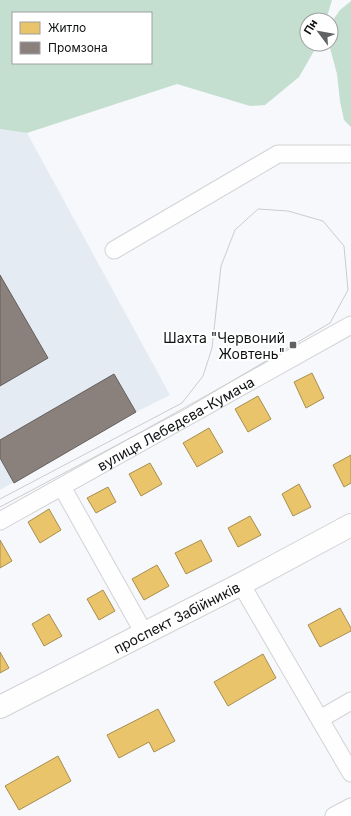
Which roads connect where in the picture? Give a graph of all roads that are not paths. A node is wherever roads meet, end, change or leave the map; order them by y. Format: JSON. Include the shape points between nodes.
{"nodes":[{"id":1,"x":351,"y":154,"type":"edge"},
{"id":2,"x":114,"y":250,"type":"dead end"},
{"id":3,"x":351,"y":325,"type":"edge"},
{"id":4,"x":62,"y":487,"type":"junction"},
{"id":5,"x":0,"y":521,"type":"edge"},
{"id":6,"x":351,"y":525,"type":"edge"},
{"id":7,"x":241,"y":584,"type":"junction"},
{"id":8,"x":144,"y":633,"type":"junction"},
{"id":9,"x":351,"y":701,"type":"edge"},
{"id":10,"x":0,"y":708,"type":"edge"},
{"id":11,"x":320,"y":719,"type":"junction"},
{"id":12,"x":351,"y":773,"type":"edge"},
{"id":13,"x":351,"y":807,"type":"edge"},
{"id":14,"x":334,"y":816,"type":"edge"}],
"edges":[{"from":1,"to":2,"type":"street","via":[[278,154]]},
{"from":3,"to":4,"type":"street","name":"вулиця Лебедєва-Кумача"},
{"from":4,"to":5,"type":"street","name":"вулиця Лебедєва-Кумача"},
{"from":4,"to":8,"type":"street"},
{"from":6,"to":7,"type":"main road","name":"проспект Забійників"},
{"from":7,"to":8,"type":"main road","name":"проспект Забійників"},
{"from":7,"to":11,"type":"street"},
{"from":8,"to":10,"type":"main road","name":"проспект Забійників"},
{"from":9,"to":11,"type":"street"},
{"from":11,"to":12,"type":"street"},
{"from":13,"to":14,"type":"street"}]}
